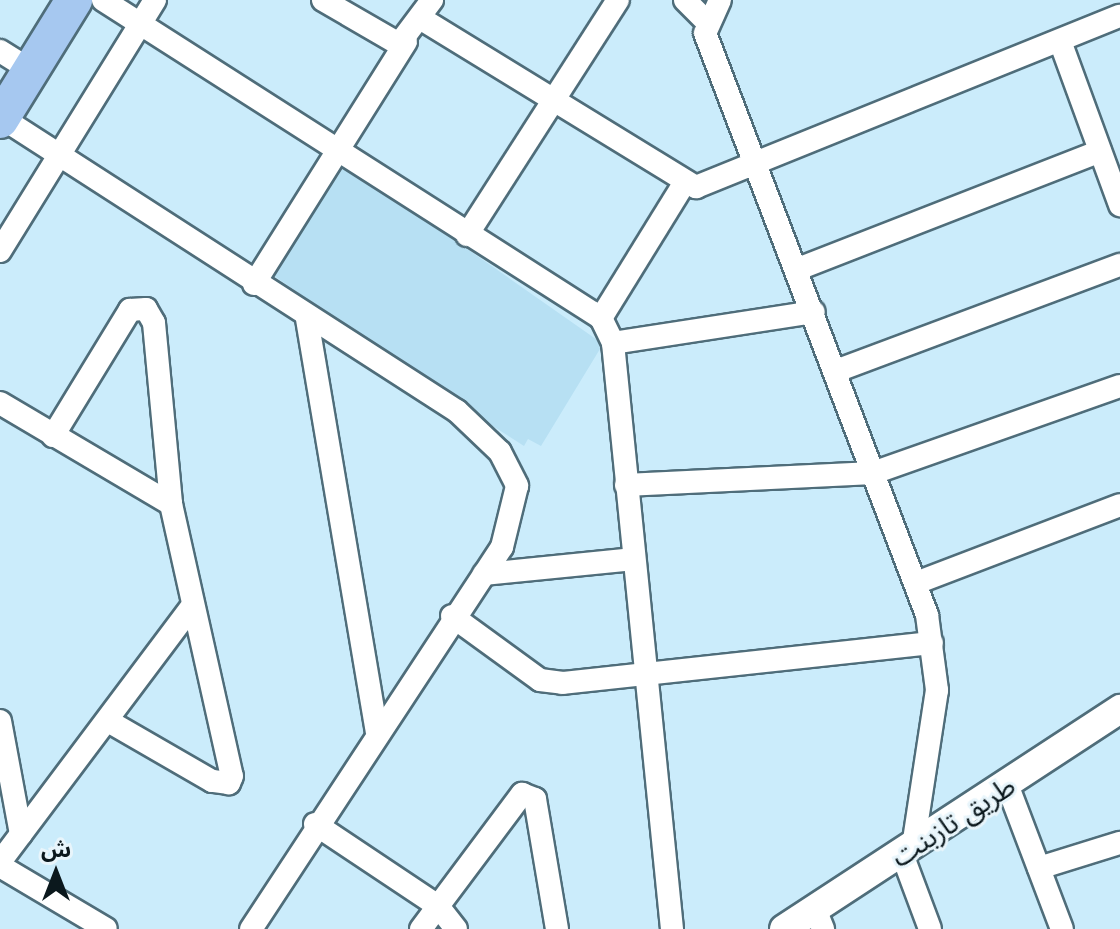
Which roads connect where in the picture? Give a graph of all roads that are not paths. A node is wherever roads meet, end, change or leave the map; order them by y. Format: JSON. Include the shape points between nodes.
{"nodes":[{"id":1,"x":50,"y":0,"type":"edge"},
{"id":2,"x":74,"y":0,"type":"edge"},
{"id":3,"x":103,"y":0,"type":"edge"},
{"id":4,"x":155,"y":0,"type":"edge"},
{"id":5,"x":323,"y":0,"type":"edge"},
{"id":6,"x":618,"y":0,"type":"edge"},
{"id":7,"x":685,"y":0,"type":"edge"},
{"id":8,"x":720,"y":0,"type":"edge"},
{"id":9,"x":426,"y":9,"type":"edge"},
{"id":10,"x":1120,"y":16,"type":"edge"},
{"id":11,"x":706,"y":21,"type":"junction"},
{"id":12,"x":140,"y":23,"type":"junction"},
{"id":13,"x":1060,"y":41,"type":"junction"},
{"id":14,"x":406,"y":42,"type":"junction"},
{"id":15,"x":11,"y":65,"type":"edge"},
{"id":16,"x":552,"y":102,"type":"junction"},
{"id":17,"x":1,"y":119,"type":"edge"},
{"id":18,"x":1100,"y":151,"type":"junction"},
{"id":19,"x":338,"y":153,"type":"junction"},
{"id":20,"x":57,"y":155,"type":"junction"},
{"id":21,"x":759,"y":161,"type":"junction"},
{"id":22,"x":683,"y":185,"type":"junction"},
{"id":23,"x":1120,"y":205,"type":"edge"},
{"id":24,"x":467,"y":235,"type":"junction"},
{"id":25,"x":0,"y":251,"type":"edge"},
{"id":26,"x":1120,"y":265,"type":"edge"},
{"id":27,"x":798,"y":269,"type":"junction"},
{"id":28,"x":254,"y":284,"type":"junction"},
{"id":29,"x":814,"y":312,"type":"junction"},
{"id":30,"x":601,"y":318,"type":"junction"},
{"id":31,"x":307,"y":319,"type":"junction"},
{"id":32,"x":613,"y":343,"type":"junction"},
{"id":33,"x":836,"y":371,"type":"junction"},
{"id":34,"x":1120,"y":386,"type":"edge"},
{"id":35,"x":0,"y":403,"type":"edge"},
{"id":36,"x":53,"y":436,"type":"junction"},
{"id":37,"x":873,"y":473,"type":"junction"},
{"id":38,"x":626,"y":485,"type":"junction"},
{"id":39,"x":171,"y":504,"type":"junction"},
{"id":40,"x":1120,"y":505,"type":"edge"},
{"id":41,"x":633,"y":559,"type":"junction"},
{"id":42,"x":484,"y":574,"type":"junction"},
{"id":43,"x":916,"y":583,"type":"junction"},
{"id":44,"x":192,"y":606,"type":"junction"},
{"id":45,"x":452,"y":616,"type":"junction"},
{"id":46,"x":932,"y":643,"type":"junction"},
{"id":47,"x":646,"y":674,"type":"junction"},
{"id":48,"x":1120,"y":709,"type":"edge"},
{"id":49,"x":0,"y":721,"type":"edge"},
{"id":50,"x":108,"y":721,"type":"junction"},
{"id":51,"x":377,"y":731,"type":"junction"},
{"id":52,"x":1008,"y":787,"type":"junction"},
{"id":53,"x":315,"y":824,"type":"junction"},
{"id":54,"x":21,"y":834,"type":"junction"},
{"id":55,"x":1120,"y":843,"type":"edge"},
{"id":56,"x":907,"y":850,"type":"junction"},
{"id":57,"x":0,"y":864,"type":"edge"},
{"id":58,"x":1039,"y":868,"type":"junction"},
{"id":59,"x":438,"y":906,"type":"junction"},
{"id":60,"x":819,"y":919,"type":"edge"},
{"id":61,"x":78,"y":922,"type":"edge"},
{"id":62,"x":106,"y":929,"type":"edge"},
{"id":63,"x":251,"y":929,"type":"edge"},
{"id":64,"x":421,"y":929,"type":"edge"},
{"id":65,"x":456,"y":929,"type":"edge"},
{"id":66,"x":557,"y":929,"type":"edge"},
{"id":67,"x":672,"y":929,"type":"edge"},
{"id":68,"x":784,"y":929,"type":"edge"},
{"id":69,"x":930,"y":929,"type":"edge"},
{"id":70,"x":1062,"y":929,"type":"edge"}],
"edges":[{"from":1,"to":15,"type":"main road"},
{"from":2,"to":15,"type":"main road"},
{"from":3,"to":12,"type":"street"},
{"from":4,"to":12,"type":"street"},
{"from":5,"to":14,"type":"street","via":[[384,39]]},
{"from":6,"to":16,"type":"street"},
{"from":7,"to":11,"type":"street"},
{"from":8,"to":11,"type":"street"},
{"from":9,"to":14,"type":"street"},
{"from":9,"to":16,"type":"street"},
{"from":10,"to":13,"type":"street"},
{"from":11,"to":21,"type":"street"},
{"from":12,"to":19,"type":"street"},
{"from":12,"to":20,"type":"street"},
{"from":13,"to":18,"type":"street"},
{"from":13,"to":21,"type":"street"},
{"from":14,"to":19,"type":"street"},
{"from":15,"to":17,"type":"main road"},
{"from":16,"to":22,"type":"street"},
{"from":16,"to":24,"type":"street"},
{"from":17,"to":20,"type":"street"},
{"from":18,"to":23,"type":"street"},
{"from":18,"to":27,"type":"street"},
{"from":19,"to":24,"type":"street"},
{"from":19,"to":28,"type":"street"},
{"from":20,"to":25,"type":"street"},
{"from":20,"to":28,"type":"street"},
{"from":21,"to":22,"type":"street","via":[[696,187]]},
{"from":21,"to":27,"type":"street"},
{"from":22,"to":30,"type":"street"},
{"from":24,"to":30,"type":"street"},
{"from":26,"to":33,"type":"street"},
{"from":27,"to":29,"type":"street"},
{"from":28,"to":31,"type":"street"},
{"from":29,"to":32,"type":"street"},
{"from":29,"to":33,"type":"street"},
{"from":30,"to":32,"type":"street"},
{"from":31,"to":42,"type":"street","via":[[457,411],[500,452],[517,486],[516,505],[512,528]]},
{"from":31,"to":51,"type":"street"},
{"from":32,"to":38,"type":"street"},
{"from":33,"to":37,"type":"street"},
{"from":34,"to":37,"type":"street"},
{"from":35,"to":36,"type":"street"},
{"from":36,"to":39,"type":"street"},
{"from":36,"to":39,"type":"street","via":[[130,310],[146,309],[154,323]]},
{"from":37,"to":38,"type":"street"},
{"from":37,"to":43,"type":"street"},
{"from":38,"to":41,"type":"street"},
{"from":39,"to":44,"type":"street"},
{"from":40,"to":43,"type":"street"},
{"from":41,"to":42,"type":"street"},
{"from":41,"to":47,"type":"street"},
{"from":42,"to":45,"type":"street"},
{"from":43,"to":46,"type":"street"},
{"from":44,"to":50,"type":"street"},
{"from":44,"to":50,"type":"street","via":[[228,739],[229,783],[212,781]]},
{"from":45,"to":47,"type":"street","via":[[540,680]]},
{"from":45,"to":51,"type":"street"},
{"from":46,"to":47,"type":"street"},
{"from":46,"to":56,"type":"street","via":[[932,750]]},
{"from":47,"to":67,"type":"street"},
{"from":48,"to":52,"type":"street","name":"طريق تازبنت"},
{"from":49,"to":54,"type":"street"},
{"from":50,"to":54,"type":"street"},
{"from":51,"to":53,"type":"street"},
{"from":52,"to":56,"type":"street","name":"طريق تازبنت"},
{"from":52,"to":58,"type":"street"},
{"from":53,"to":59,"type":"street"},
{"from":53,"to":63,"type":"street"},
{"from":54,"to":57,"type":"street"},
{"from":55,"to":58,"type":"street"},
{"from":56,"to":60,"type":"street","name":"طريق تازبنت"},
{"from":56,"to":69,"type":"street"},
{"from":57,"to":61,"type":"street"},
{"from":58,"to":70,"type":"street"},
{"from":59,"to":64,"type":"street"},
{"from":59,"to":65,"type":"street"},
{"from":59,"to":66,"type":"street","via":[[515,798],[530,794]]},
{"from":60,"to":68,"type":"street","name":"طريق تازبنت"},
{"from":61,"to":62,"type":"street"}]}
